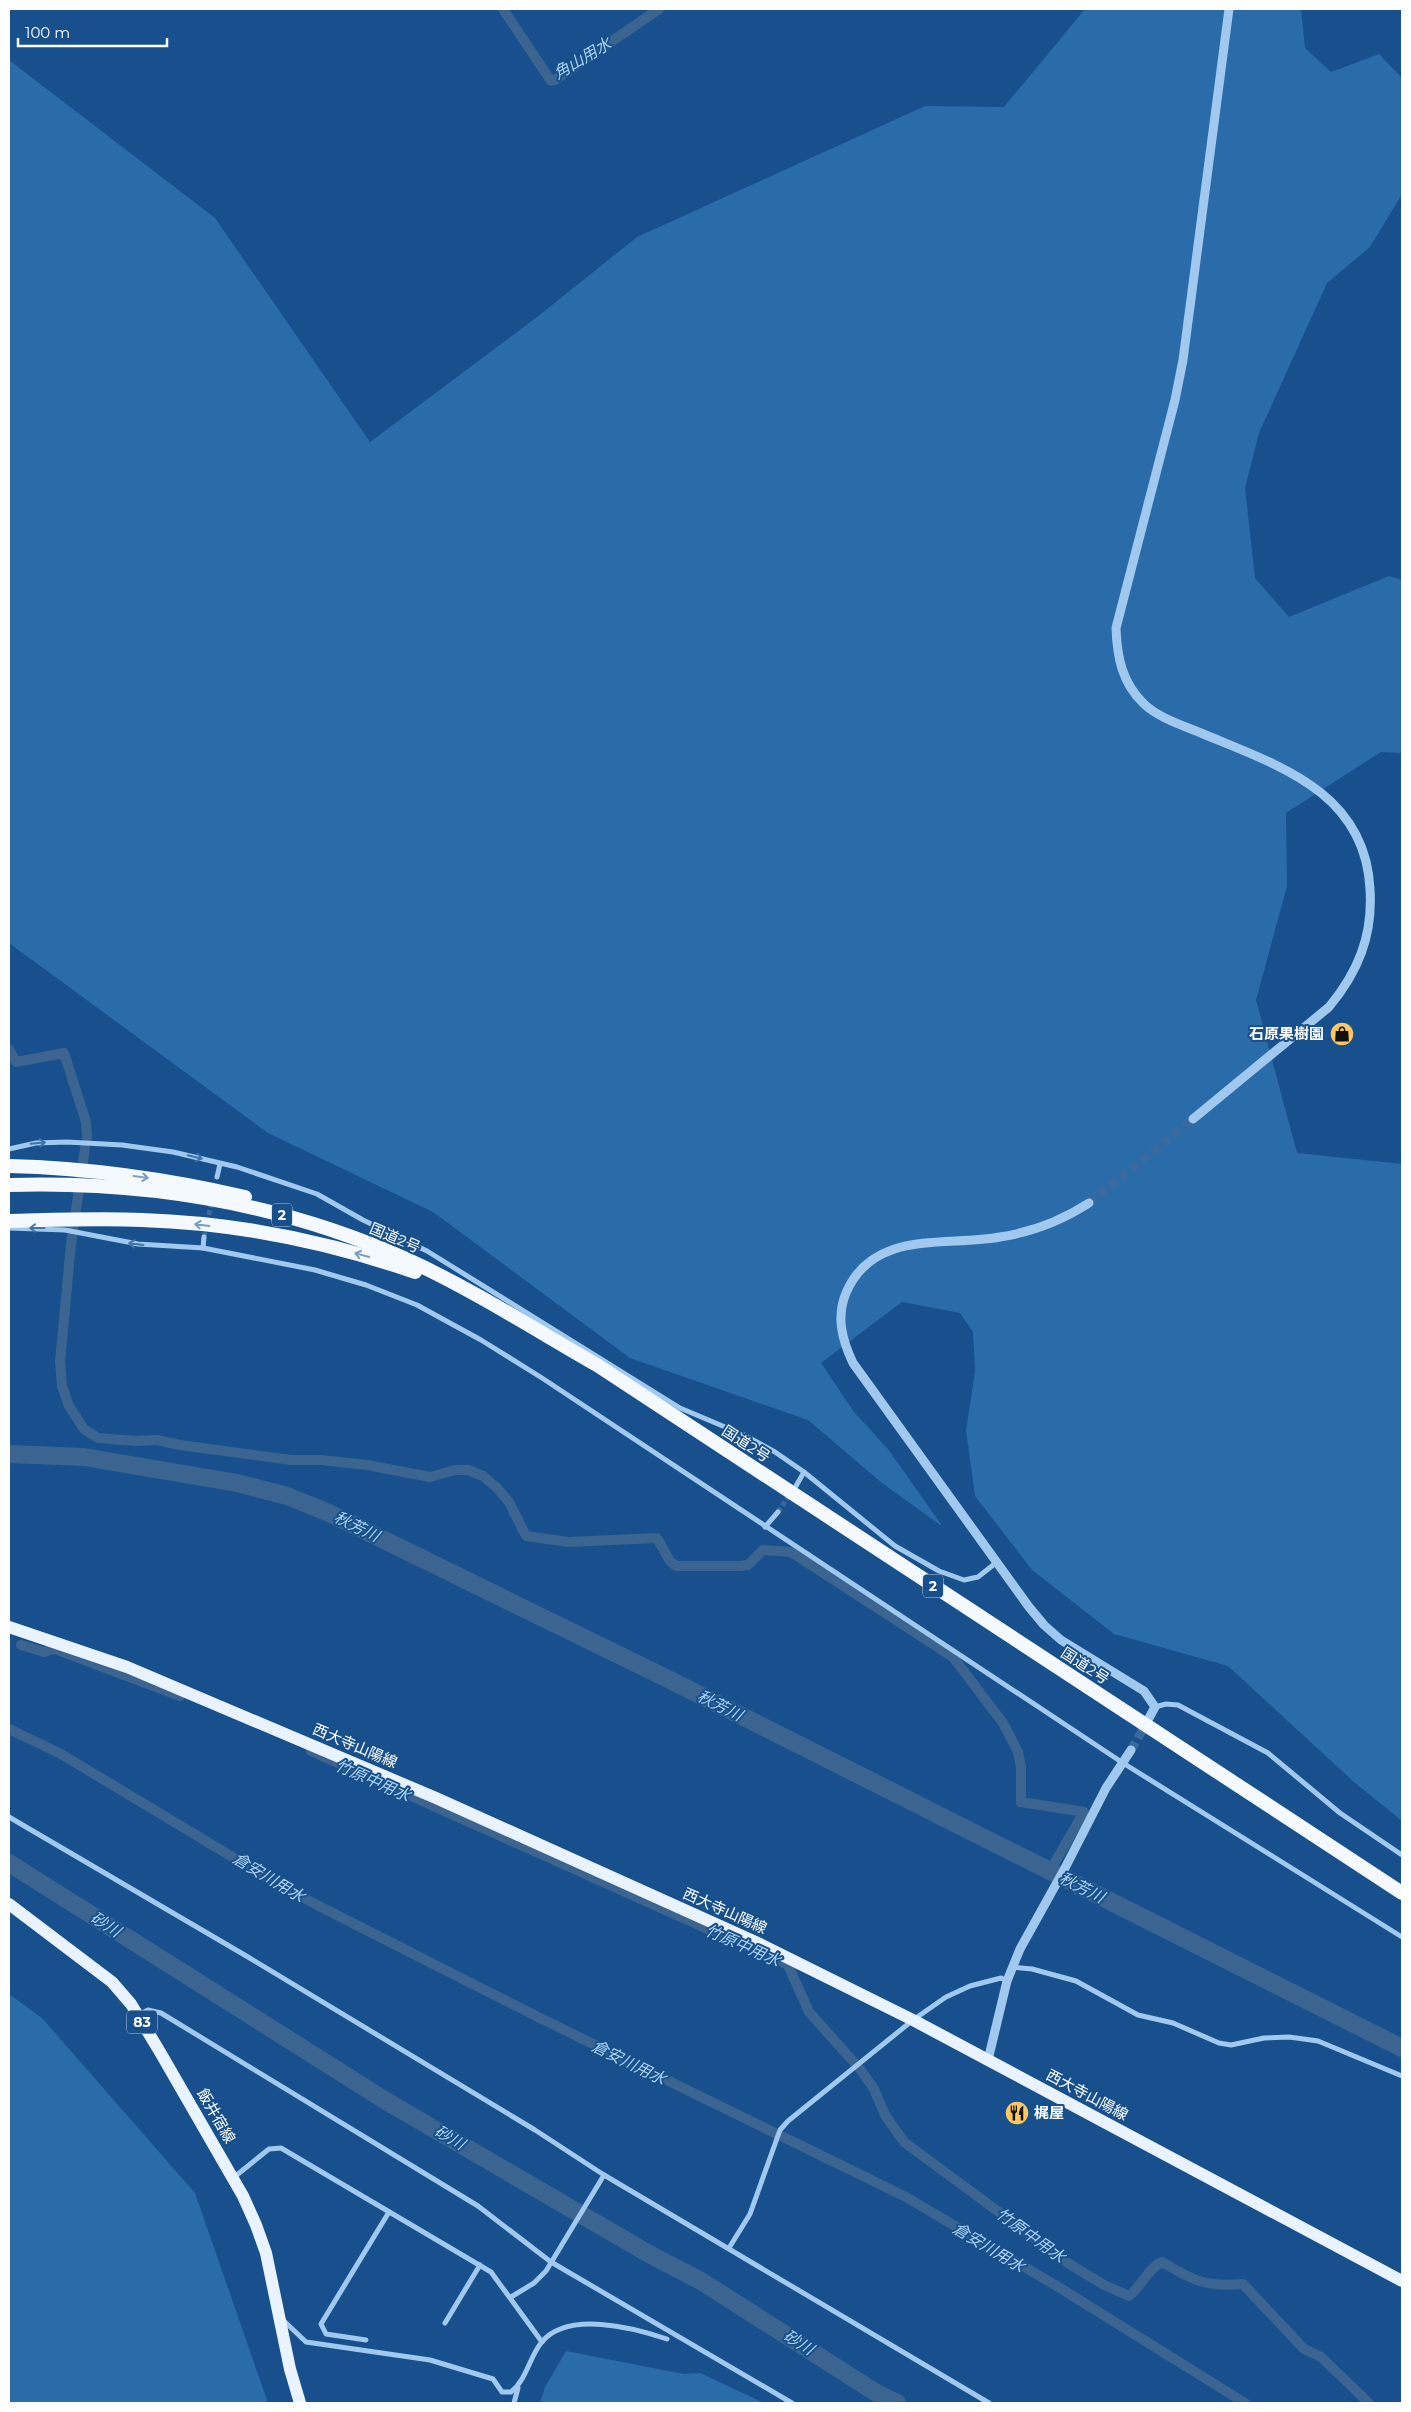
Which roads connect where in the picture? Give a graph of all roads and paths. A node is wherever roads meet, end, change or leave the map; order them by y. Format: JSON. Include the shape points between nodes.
{"nodes":[{"id":1,"x":1229,"y":9,"type":"edge"},
{"id":2,"x":1194,"y":1119,"type":"tunnel mouth"},
{"id":3,"x":9,"y":1149,"type":"edge"},
{"id":4,"x":220,"y":1164,"type":"junction"},
{"id":5,"x":9,"y":1166,"type":"edge"},
{"id":6,"x":217,"y":1177,"type":"dead end"},
{"id":7,"x":9,"y":1185,"type":"edge"},
{"id":8,"x":1089,"y":1203,"type":"tunnel mouth"},
{"id":9,"x":268,"y":1210,"type":"junction"},
{"id":10,"x":9,"y":1221,"type":"edge"},
{"id":11,"x":64,"y":1225,"type":"junction"},
{"id":12,"x":9,"y":1228,"type":"edge"},
{"id":13,"x":204,"y":1237,"type":"tunnel mouth"},
{"id":14,"x":203,"y":1248,"type":"junction"},
{"id":15,"x":459,"y":1285,"type":"junction"},
{"id":16,"x":804,"y":1472,"type":"junction"},
{"id":17,"x":796,"y":1486,"type":"dead end"},
{"id":18,"x":778,"y":1512,"type":"tunnel mouth"},
{"id":19,"x":765,"y":1527,"type":"junction"},
{"id":20,"x":996,"y":1562,"type":"junction"},
{"id":21,"x":9,"y":1627,"type":"edge"},
{"id":22,"x":1155,"y":1707,"type":"junction"},
{"id":23,"x":1149,"y":1718,"type":"tunnel mouth"},
{"id":24,"x":1131,"y":1750,"type":"tunnel mouth"},
{"id":25,"x":1123,"y":1763,"type":"junction"},
{"id":26,"x":9,"y":1817,"type":"edge"},
{"id":27,"x":1402,"y":1855,"type":"edge"},
{"id":28,"x":1402,"y":1893,"type":"edge"},
{"id":29,"x":9,"y":1904,"type":"edge"},
{"id":30,"x":1402,"y":1937,"type":"edge"},
{"id":31,"x":1012,"y":1968,"type":"junction"},
{"id":32,"x":1007,"y":1981,"type":"junction"},
{"id":33,"x":138,"y":2015,"type":"junction"},
{"id":34,"x":913,"y":2020,"type":"junction"},
{"id":35,"x":988,"y":2060,"type":"junction"},
{"id":36,"x":1402,"y":2076,"type":"edge"},
{"id":37,"x":604,"y":2175,"type":"junction"},
{"id":38,"x":233,"y":2178,"type":"junction"},
{"id":39,"x":390,"y":2212,"type":"junction"},
{"id":40,"x":729,"y":2248,"type":"junction"},
{"id":41,"x":552,"y":2260,"type":"junction"},
{"id":42,"x":480,"y":2265,"type":"junction"},
{"id":43,"x":1402,"y":2281,"type":"edge"},
{"id":44,"x":511,"y":2298,"type":"junction"},
{"id":45,"x":279,"y":2316,"type":"junction"},
{"id":46,"x":445,"y":2322,"type":"dead end"},
{"id":47,"x":667,"y":2339,"type":"dead end"},
{"id":48,"x":366,"y":2340,"type":"dead end"},
{"id":49,"x":542,"y":2342,"type":"junction"},
{"id":50,"x":519,"y":2385,"type":"junction"},
{"id":51,"x":300,"y":2403,"type":"edge"},
{"id":52,"x":514,"y":2403,"type":"edge"},
{"id":53,"x":792,"y":2403,"type":"edge"},
{"id":54,"x":989,"y":2403,"type":"edge"}],
"edges":[{"from":1,"to":2,"type":"street","via":[[1176,400],[1116,628],[1116,651],[1131,690],[1145,705],[1165,718],[1287,769],[1326,797],[1349,822],[1357,838],[1370,882],[1371,904],[1367,940],[1360,960],[1334,1000]]},
{"from":3,"to":4,"type":"street","one_way":true,"via":[[36,1143],[67,1142],[173,1152]]},
{"from":4,"to":6,"type":"street"},
{"from":4,"to":16,"type":"street","via":[[317,1194],[427,1251],[680,1408],[744,1435]]},
{"from":5,"to":9,"type":"highway","one_way":true,"via":[[65,1168],[188,1184],[250,1198]]},
{"from":7,"to":9,"type":"highway","name":"国道2号","number":"2","via":[[130,1187]]},
{"from":8,"to":20,"type":"street","via":[[1059,1220],[1023,1233],[914,1244],[882,1252],[858,1272],[843,1300],[841,1332],[853,1363]]},
{"from":9,"to":15,"type":"highway","name":"国道2号","number":"2","via":[[362,1241]]},
{"from":10,"to":11,"type":"highway"},
{"from":11,"to":12,"type":"street","one_way":true},
{"from":14,"to":11,"type":"street","one_way":true,"via":[[138,1244]]},
{"from":15,"to":11,"type":"highway","one_way":true,"via":[[363,1254],[188,1224],[90,1220]]},
{"from":13,"to":14,"type":"street"},
{"from":14,"to":19,"type":"street","via":[[315,1270],[417,1305],[542,1378]]},
{"from":15,"to":28,"type":"highway","name":"国道2号","number":"2","via":[[597,1365]]},
{"from":16,"to":17,"type":"street"},
{"from":16,"to":20,"type":"street","via":[[895,1546],[939,1571],[964,1580],[978,1578]]},
{"from":18,"to":19,"type":"street"},
{"from":19,"to":25,"type":"street"},
{"from":20,"to":22,"type":"street","via":[[1044,1624],[1082,1654],[1144,1691]]},
{"from":21,"to":34,"type":"main road","name":"西大寺山陽線","via":[[127,1667],[436,1798],[760,1944]]},
{"from":22,"to":23,"type":"street"},
{"from":22,"to":27,"type":"street","via":[[1178,1705],[1268,1753],[1340,1813]]},
{"from":24,"to":25,"type":"street"},
{"from":25,"to":30,"type":"street"},
{"from":25,"to":31,"type":"street","via":[[1106,1788]]},
{"from":26,"to":37,"type":"street","via":[[240,1952]]},
{"from":29,"to":33,"type":"main road","name":"飯井宿線","number":"83","via":[[112,1982]]},
{"from":31,"to":32,"type":"street"},
{"from":31,"to":36,"type":"street","via":[[1032,1969],[1076,1981],[1138,2015],[1173,2023],[1219,2043],[1231,2045],[1264,2038],[1290,2037],[1318,2041]]},
{"from":32,"to":34,"type":"street","via":[[1000,1978],[970,1986],[946,1997]]},
{"from":32,"to":35,"type":"street"},
{"from":33,"to":38,"type":"main road","name":"飯井宿線","number":"83"},
{"from":33,"to":41,"type":"street","via":[[148,2010],[161,2013],[478,2206]]},
{"from":34,"to":35,"type":"main road","name":"西大寺山陽線"},
{"from":34,"to":40,"type":"street","via":[[780,2130],[750,2214]]},
{"from":35,"to":43,"type":"main road","name":"西大寺山陽線"},
{"from":37,"to":40,"type":"street"},
{"from":37,"to":41,"type":"street"},
{"from":38,"to":39,"type":"street","via":[[269,2149],[281,2148]]},
{"from":38,"to":45,"type":"main road","name":"飯井宿線","number":"83","via":[[266,2254]]},
{"from":39,"to":42,"type":"street"},
{"from":39,"to":48,"type":"street","via":[[321,2324],[326,2334]]},
{"from":40,"to":54,"type":"street"},
{"from":41,"to":44,"type":"street","via":[[534,2283]]},
{"from":41,"to":53,"type":"street"},
{"from":42,"to":44,"type":"street","via":[[491,2272]]},
{"from":42,"to":46,"type":"street"},
{"from":44,"to":49,"type":"street"},
{"from":45,"to":50,"type":"street","via":[[306,2342],[430,2360],[493,2379],[502,2392],[511,2392]]},
{"from":45,"to":51,"type":"main road","name":"飯井宿線","number":"83"},
{"from":47,"to":49,"type":"street","via":[[593,2324],[571,2325]]},
{"from":49,"to":50,"type":"street"},
{"from":50,"to":52,"type":"street"}]}
